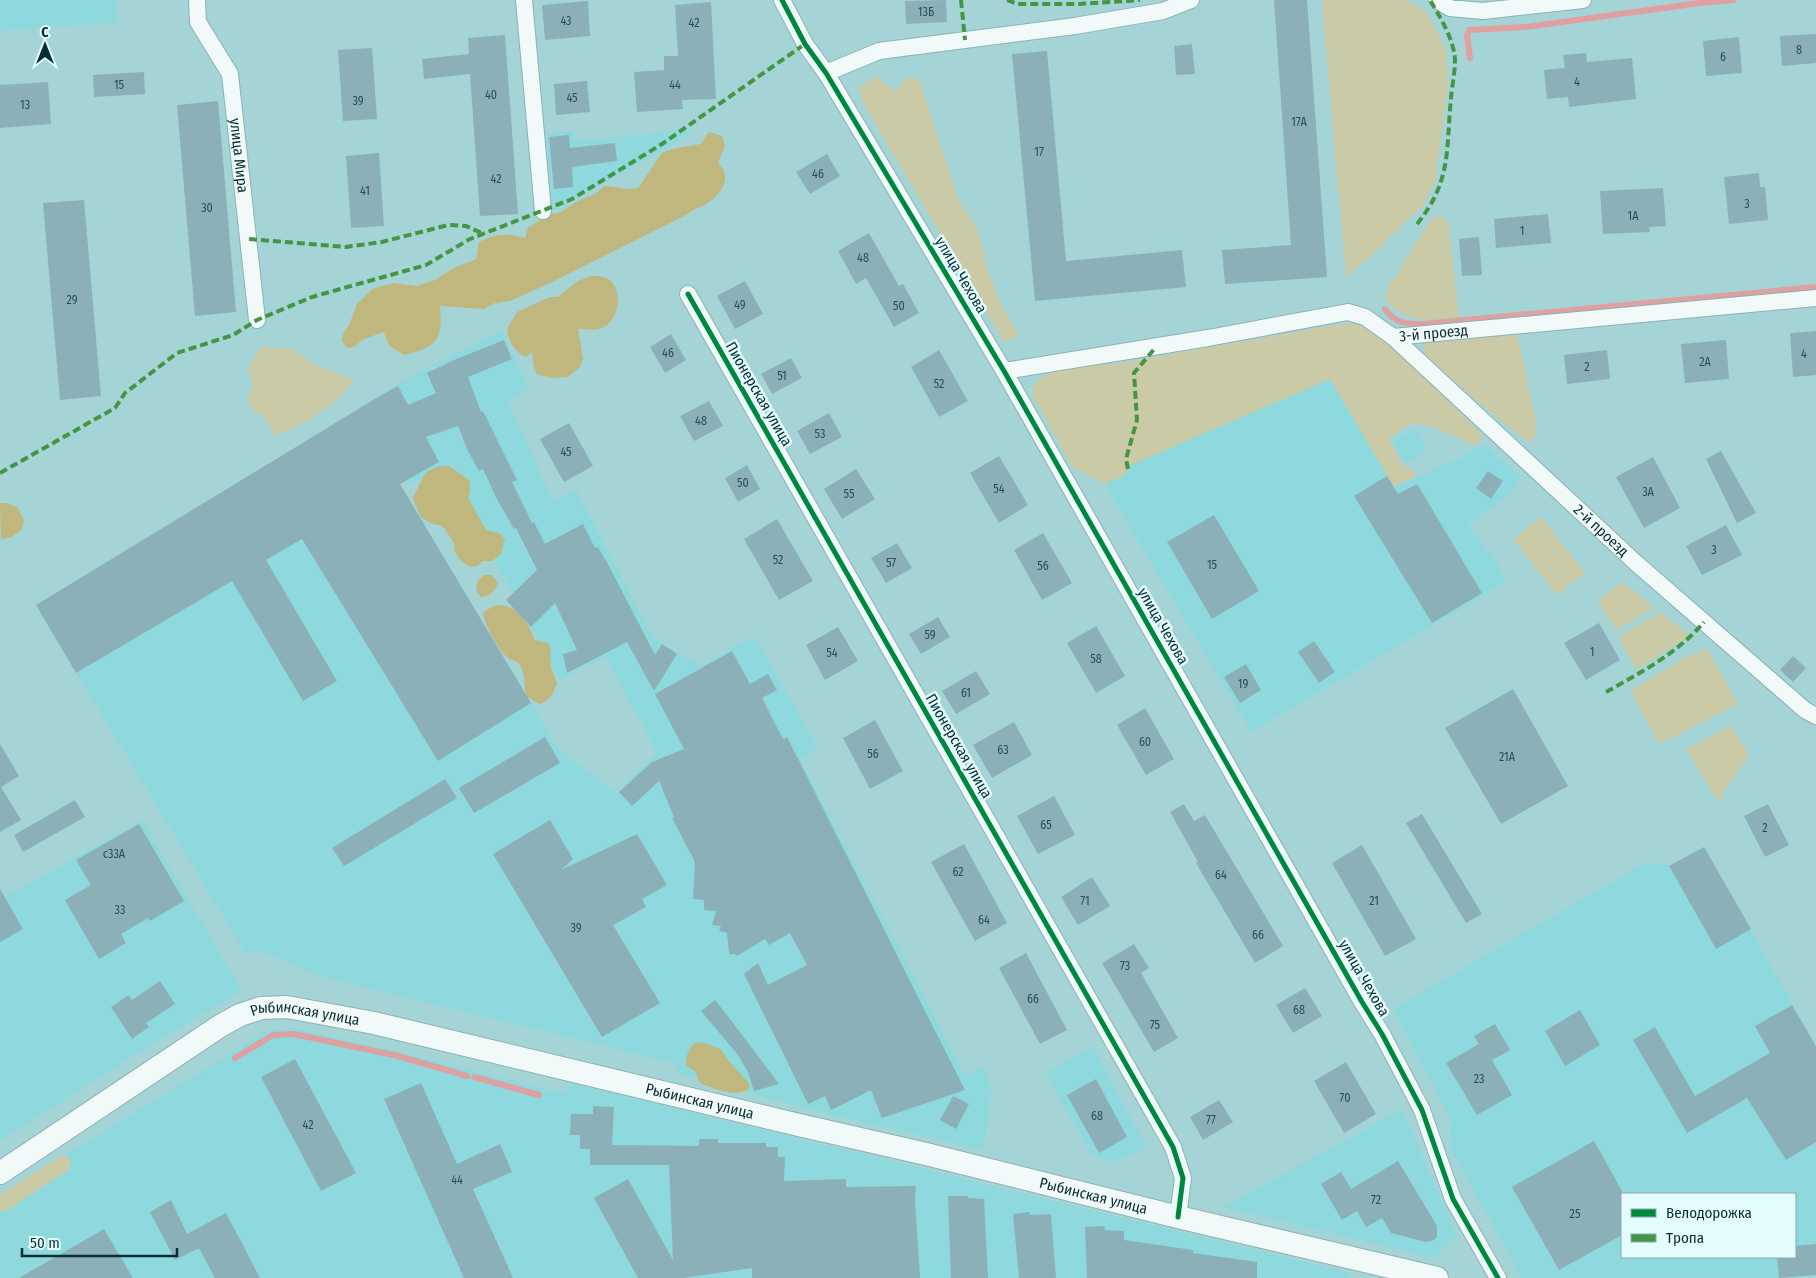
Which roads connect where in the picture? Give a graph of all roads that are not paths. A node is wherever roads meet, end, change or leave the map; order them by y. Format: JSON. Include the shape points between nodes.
{"nodes":[{"id":1,"x":197,"y":0,"type":"edge"},
{"id":2,"x":524,"y":0,"type":"edge"},
{"id":3,"x":782,"y":0,"type":"edge"},
{"id":4,"x":1191,"y":0,"type":"edge"},
{"id":5,"x":1436,"y":0,"type":"edge"},
{"id":6,"x":1582,"y":0,"type":"edge"},
{"id":7,"x":826,"y":73,"type":"junction"},
{"id":8,"x":543,"y":210,"type":"dead end"},
{"id":9,"x":688,"y":294,"type":"dead end"},
{"id":10,"x":1816,"y":298,"type":"edge"},
{"id":11,"x":257,"y":320,"type":"dead end"},
{"id":12,"x":1393,"y":337,"type":"junction"},
{"id":13,"x":1004,"y":371,"type":"junction"},
{"id":14,"x":1816,"y":716,"type":"edge"},
{"id":15,"x":0,"y":1173,"type":"edge"},
{"id":16,"x":1178,"y":1217,"type":"junction"},
{"id":17,"x":1437,"y":1278,"type":"edge"},
{"id":18,"x":1498,"y":1278,"type":"edge"}],
"edges":[{"from":1,"to":11,"type":"street","name":"улица Мира","via":[[198,22],[230,74]]},
{"from":2,"to":8,"type":"street"},
{"from":3,"to":7,"type":"street","name":"улица Чехова","via":[[805,44]]},
{"from":4,"to":7,"type":"street","via":[[1164,11],[1075,26],[879,51]]},
{"from":5,"to":6,"type":"street","via":[[1450,8],[1483,11]]},
{"from":7,"to":13,"type":"street","name":"улица Чехова"},
{"from":9,"to":16,"type":"street","name":"Пионерская улица","via":[[1173,1147],[1183,1178]]},
{"from":10,"to":12,"type":"street","name":"3-й проезд"},
{"from":12,"to":13,"type":"street","name":"3-й проезд","via":[[1365,317],[1348,312]]},
{"from":12,"to":14,"type":"street","name":"2-й проезд","via":[[1636,563],[1805,710]]},
{"from":13,"to":18,"type":"street","name":"улица Чехова","via":[[1382,1034],[1422,1110],[1453,1199]]},
{"from":15,"to":16,"type":"main road","name":"Рыбинская улица","via":[[226,1022],[261,1008],[287,1007],[374,1023]]},
{"from":16,"to":17,"type":"main road","name":"Рыбинская улица"}]}
